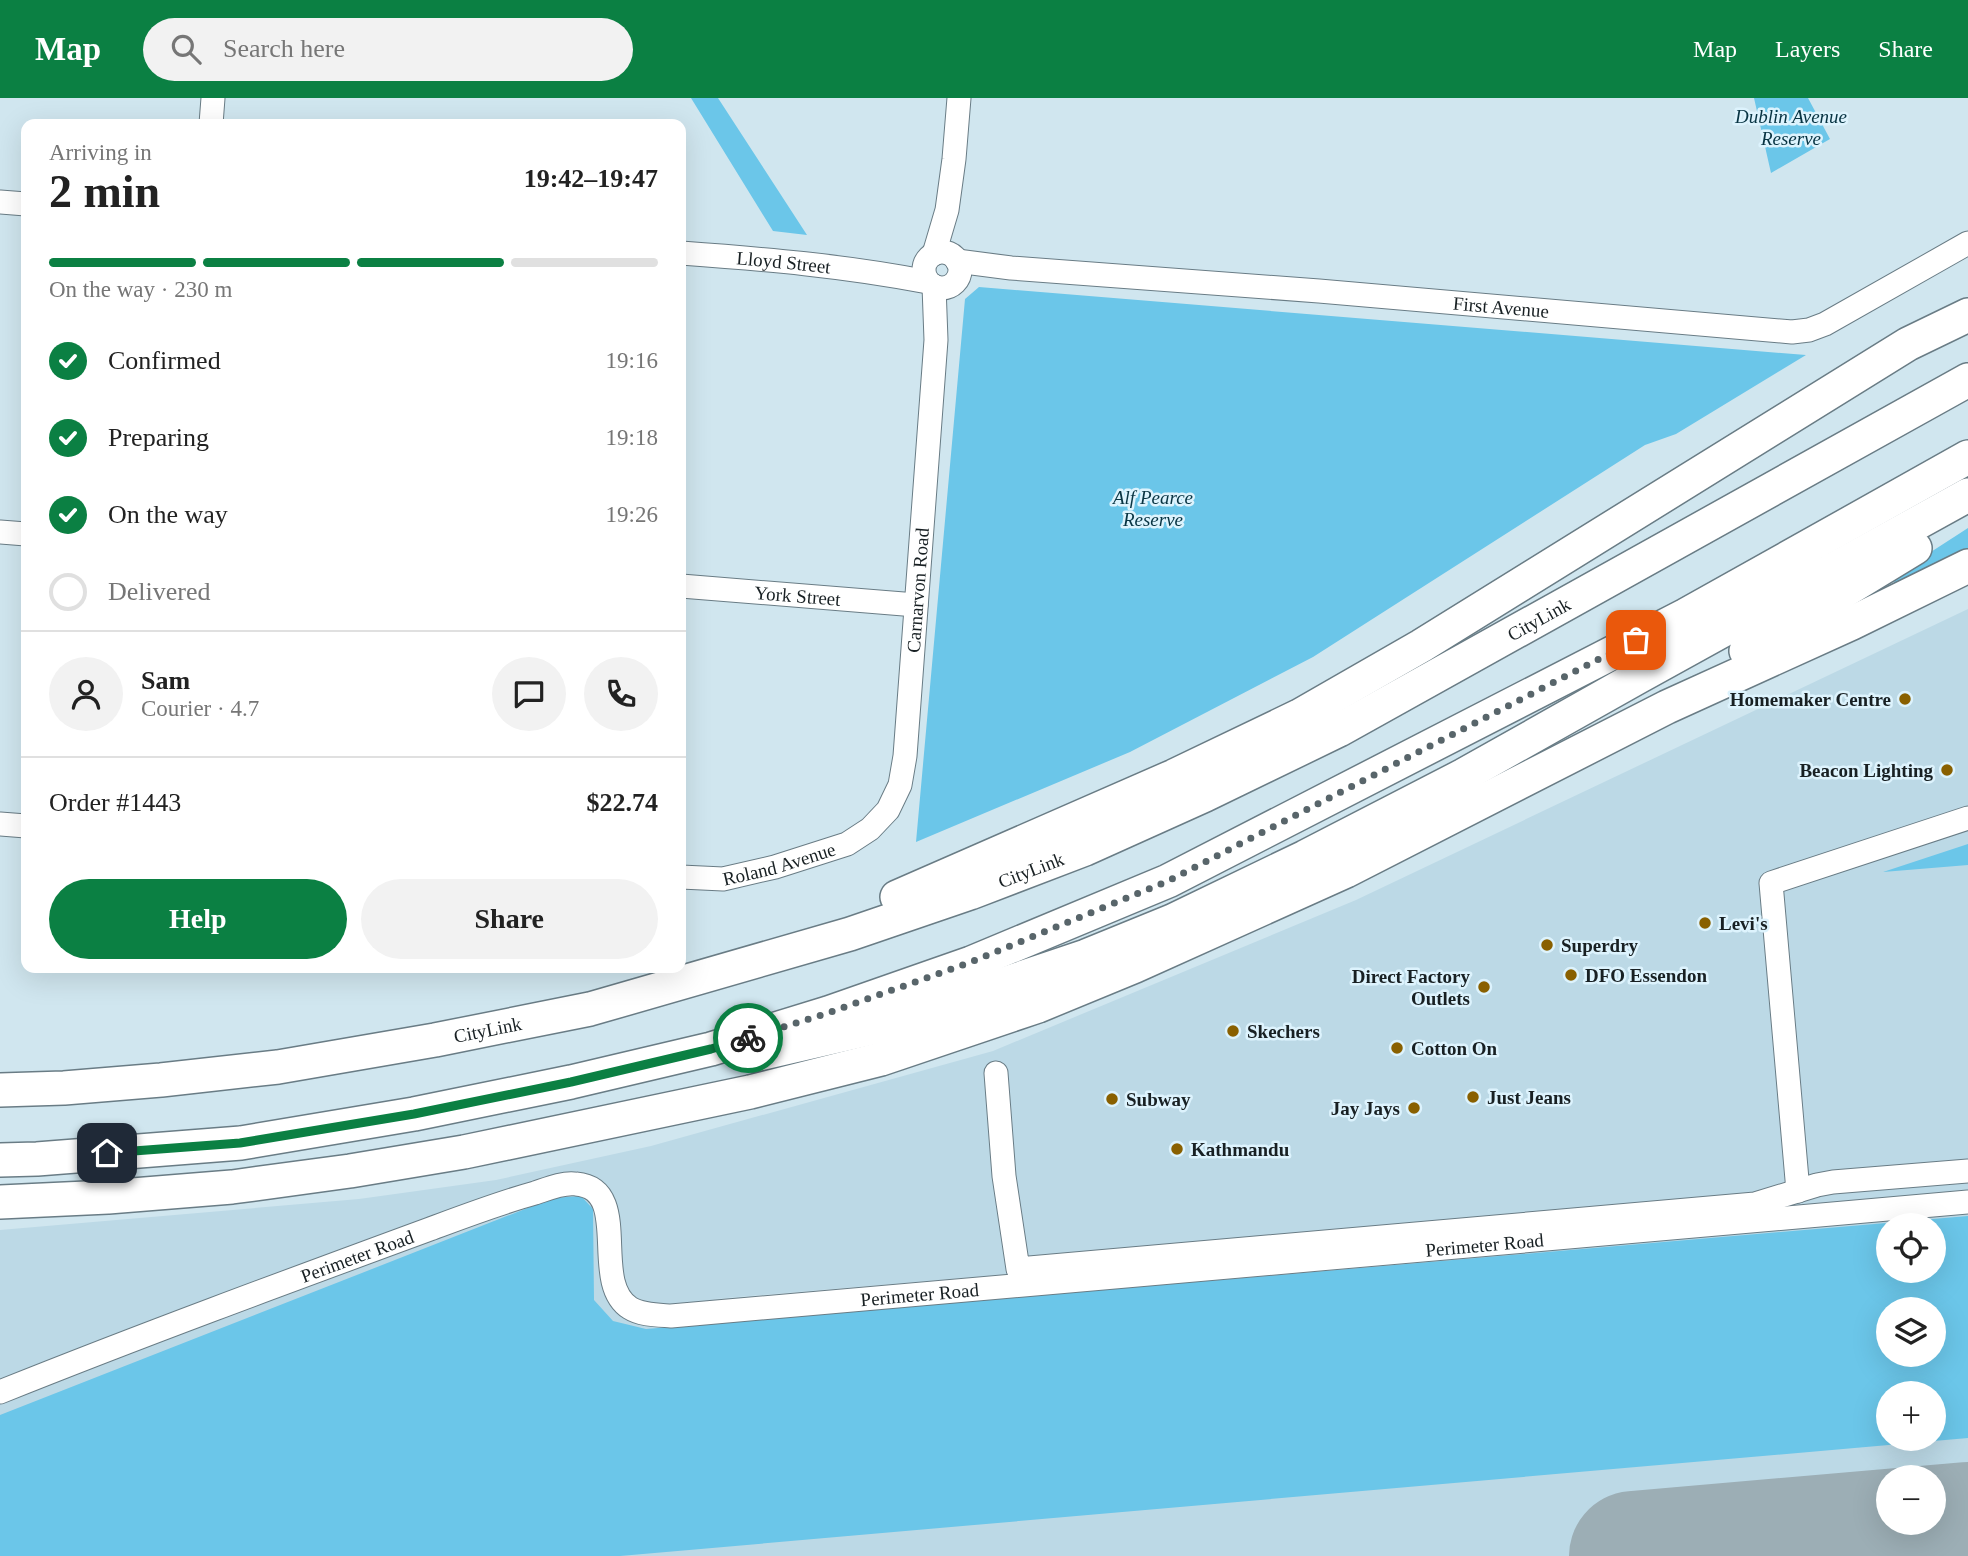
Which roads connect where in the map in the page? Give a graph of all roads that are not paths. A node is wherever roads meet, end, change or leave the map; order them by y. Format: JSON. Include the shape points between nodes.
{"nodes":[{"id":1,"x":213,"y":98,"type":"edge"},
{"id":2,"x":959,"y":98,"type":"edge"},
{"id":3,"x":211,"y":119,"type":"edge"},
{"id":4,"x":0,"y":202,"type":"edge"},
{"id":5,"x":21,"y":204,"type":"edge"},
{"id":6,"x":1968,"y":243,"type":"edge"},
{"id":7,"x":686,"y":253,"type":"edge"},
{"id":8,"x":942,"y":271,"type":"junction"},
{"id":9,"x":1968,"y":298,"type":"edge"},
{"id":10,"x":1968,"y":315,"type":"edge"},
{"id":11,"x":1908,"y":344,"type":"junction"},
{"id":12,"x":1968,"y":380,"type":"edge"},
{"id":13,"x":1968,"y":457,"type":"edge"},
{"id":14,"x":1968,"y":495,"type":"edge"},
{"id":15,"x":1968,"y":510,"type":"edge"},
{"id":16,"x":0,"y":532,"type":"edge"},
{"id":17,"x":21,"y":534,"type":"edge"},
{"id":18,"x":1968,"y":566,"type":"edge"},
{"id":19,"x":686,"y":586,"type":"edge"},
{"id":20,"x":916,"y":605,"type":"junction"},
{"id":21,"x":1667,"y":707,"type":"junction"},
{"id":22,"x":1968,"y":818,"type":"edge"},
{"id":23,"x":0,"y":824,"type":"edge"},
{"id":24,"x":21,"y":826,"type":"edge"},
{"id":25,"x":870,"y":830,"type":"joint"},
{"id":26,"x":686,"y":877,"type":"edge"},
{"id":27,"x":724,"y":971,"type":"junction"},
{"id":28,"x":996,"y":1073,"type":"dead end"},
{"id":29,"x":571,"y":1082,"type":"junction"},
{"id":30,"x":0,"y":1090,"type":"edge"},
{"id":31,"x":0,"y":1160,"type":"edge"},
{"id":32,"x":1968,"y":1171,"type":"edge"},
{"id":33,"x":1798,"y":1191,"type":"junction"},
{"id":34,"x":0,"y":1202,"type":"edge"},
{"id":35,"x":1968,"y":1202,"type":"edge"},
{"id":36,"x":0,"y":1392,"type":"edge"}],
"edges":[{"from":1,"to":3,"type":"street"},
{"from":2,"to":8,"type":"street","name":"Carnarvon Road"},
{"from":4,"to":5,"type":"street"},
{"from":6,"to":8,"type":"street","name":"First Avenue","via":[[1825,324],[1792,331],[1011,268]]},
{"from":7,"to":8,"type":"street","name":"Lloyd Street","via":[[805,262],[885,274]]},
{"from":8,"to":20,"type":"street","name":"Carnarvon Road"},
{"from":9,"to":11,"type":"highway"},
{"from":10,"to":11,"type":"highway"},
{"from":11,"to":27,"type":"highway","via":[[1421,646],[1299,716],[1174,776]]},
{"from":12,"to":27,"type":"highway","name":"CityLink","via":[[1339,730],[1205,795],[1085,849],[970,893]]},
{"from":13,"to":29,"type":"highway","via":[[1686,615],[1168,881],[971,962],[828,1013],[711,1049]]},
{"from":14,"to":29,"type":"highway","via":[[1464,775],[1172,922],[877,1027],[740,1058]]},
{"from":15,"to":21,"type":"highway","via":[[1918,546],[1746,651]]},
{"from":16,"to":17,"type":"street"},
{"from":18,"to":21,"type":"highway"},
{"from":19,"to":20,"type":"street","name":"York Street"},
{"from":20,"to":25,"type":"street","name":"Carnarvon Road","via":[[900,785],[888,810]]},
{"from":21,"to":34,"type":"highway","via":[[1346,871],[1135,967],[1038,1006],[881,1059],[750,1092],[350,1171],[232,1187]]},
{"from":22,"to":33,"type":"street","via":[[1771,883]]},
{"from":23,"to":24,"type":"street"},
{"from":25,"to":26,"type":"street","name":"Roland Avenue","via":[[847,845],[775,867],[723,879]]},
{"from":27,"to":30,"type":"highway","name":"CityLink","via":[[590,1009],[291,1065],[161,1080]]},
{"from":28,"to":33,"type":"street","via":[[1004,1176],[1018,1269],[1755,1204]]},
{"from":29,"to":31,"type":"highway","via":[[240,1143]]},
{"from":32,"to":33,"type":"street","via":[[1833,1182]]},
{"from":35,"to":36,"type":"street","name":"Perimeter Road","via":[[671,1316],[632,1310],[621,1301],[612,1278],[604,1201],[596,1191],[574,1183],[458,1219]]}]}
